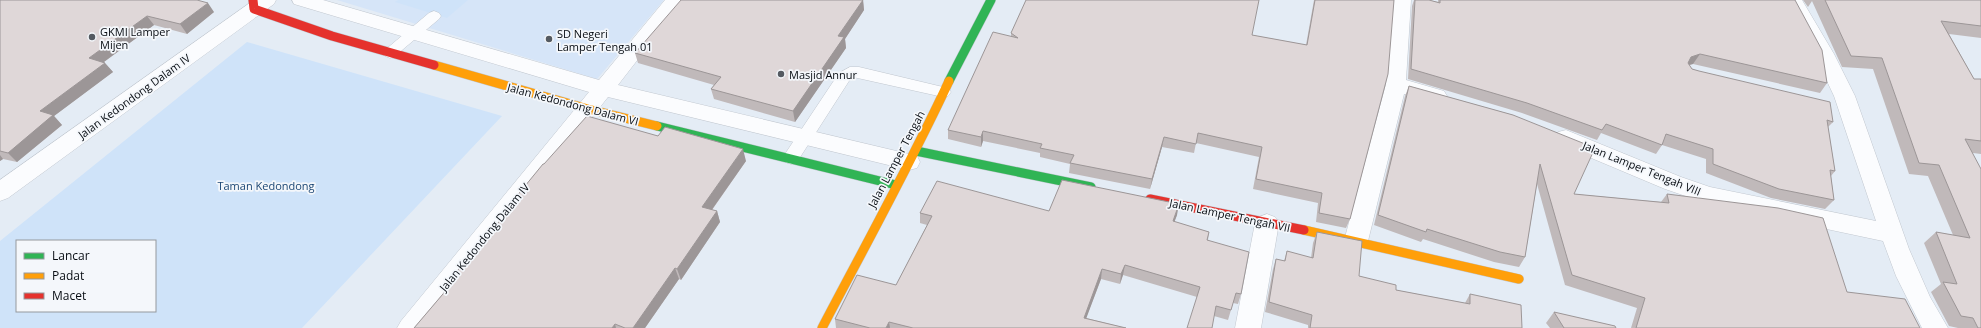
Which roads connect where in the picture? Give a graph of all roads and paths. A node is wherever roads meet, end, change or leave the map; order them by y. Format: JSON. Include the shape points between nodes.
{"nodes":[{"id":1,"x":301,"y":0,"type":"edge"},
{"id":2,"x":675,"y":0,"type":"edge"},
{"id":3,"x":990,"y":0,"type":"edge"},
{"id":4,"x":1402,"y":0,"type":"edge"},
{"id":5,"x":1793,"y":0,"type":"edge"},
{"id":6,"x":258,"y":3,"type":"edge"},
{"id":7,"x":434,"y":16,"type":"dead end"},
{"id":8,"x":356,"y":17,"type":"junction"},
{"id":9,"x":413,"y":34,"type":"junction"},
{"id":10,"x":332,"y":36,"type":"junction"},
{"id":11,"x":390,"y":53,"type":"junction"},
{"id":12,"x":546,"y":72,"type":"junction"},
{"id":13,"x":1396,"y":84,"type":"junction"},
{"id":14,"x":604,"y":89,"type":"junction"},
{"id":15,"x":526,"y":92,"type":"junction"},
{"id":16,"x":943,"y":92,"type":"junction"},
{"id":17,"x":1454,"y":100,"type":"edge"},
{"id":18,"x":1827,"y":104,"type":"edge"},
{"id":19,"x":588,"y":109,"type":"junction"},
{"id":20,"x":1850,"y":109,"type":"junction"},
{"id":21,"x":1549,"y":132,"type":"edge"},
{"id":22,"x":805,"y":136,"type":"junction"},
{"id":23,"x":912,"y":156,"type":"junction"},
{"id":24,"x":791,"y":158,"type":"junction"},
{"id":25,"x":896,"y":185,"type":"junction"},
{"id":26,"x":1103,"y":189,"type":"edge"},
{"id":27,"x":0,"y":192,"type":"edge"},
{"id":28,"x":1142,"y":197,"type":"edge"},
{"id":29,"x":1268,"y":223,"type":"junction"},
{"id":30,"x":1892,"y":234,"type":"junction"},
{"id":31,"x":1356,"y":241,"type":"junction"},
{"id":32,"x":1519,"y":279,"type":"dead end"},
{"id":33,"x":410,"y":328,"type":"edge"},
{"id":34,"x":822,"y":328,"type":"edge"},
{"id":35,"x":1248,"y":328,"type":"edge"},
{"id":36,"x":1935,"y":328,"type":"edge"}],
"edges":[{"from":1,"to":8,"type":"street","name":"Jalan Kedondong Dalam VI"},
{"from":2,"to":14,"type":"street","name":"Jalan Kedondong Dalam IV"},
{"from":3,"to":16,"type":"street","name":"Jalan Lamper Tengah"},
{"from":4,"to":13,"type":"street"},
{"from":5,"to":20,"type":"street","via":[[1820,45]]},
{"from":6,"to":10,"type":"street","name":"Jalan Kedondong Dalam VI"},
{"from":6,"to":27,"type":"street","name":"Jalan Kedondong Dalam IV"},
{"from":7,"to":9,"type":"lane"},
{"from":8,"to":9,"type":"street","name":"Jalan Kedondong Dalam VI"},
{"from":8,"to":10,"type":"street"},
{"from":9,"to":11,"type":"lane"},
{"from":9,"to":12,"type":"street","name":"Jalan Kedondong Dalam VI"},
{"from":10,"to":11,"type":"street","name":"Jalan Kedondong Dalam VI"},
{"from":11,"to":15,"type":"street","name":"Jalan Kedondong Dalam VI"},
{"from":12,"to":14,"type":"street","name":"Jalan Kedondong Dalam VI"},
{"from":12,"to":15,"type":"street"},
{"from":13,"to":17,"type":"street"},
{"from":13,"to":31,"type":"street"},
{"from":14,"to":19,"type":"street","name":"Jalan Kedondong Dalam IV"},
{"from":14,"to":22,"type":"street","name":"Jalan Kedondong Dalam VI"},
{"from":15,"to":19,"type":"street","name":"Jalan Kedondong Dalam VI"},
{"from":16,"to":22,"type":"lane","via":[[850,72],[844,77]]},
{"from":16,"to":23,"type":"street","name":"Jalan Lamper Tengah"},
{"from":18,"to":20,"type":"street"},
{"from":19,"to":24,"type":"street","name":"Jalan Kedondong Dalam VI"},
{"from":19,"to":33,"type":"street","name":"Jalan Kedondong Dalam IV"},
{"from":20,"to":30,"type":"street"},
{"from":21,"to":30,"type":"street","name":"Jalan Lamper Tengah VIII","via":[[1673,183],[1709,195]]},
{"from":22,"to":23,"type":"street","name":"Jalan Kedondong Dalam VI"},
{"from":22,"to":24,"type":"lane"},
{"from":23,"to":25,"type":"street","name":"Jalan Lamper Tengah"},
{"from":23,"to":26,"type":"street"},
{"from":24,"to":25,"type":"street","name":"Jalan Kedondong Dalam VI"},
{"from":25,"to":34,"type":"street","name":"Jalan Lamper Tengah"},
{"from":28,"to":29,"type":"street","name":"Jalan Lamper Tengah VII"},
{"from":29,"to":31,"type":"street","name":"Jalan Lamper Tengah VII"},
{"from":29,"to":35,"type":"street"},
{"from":30,"to":36,"type":"street","via":[[1924,310]]},
{"from":31,"to":32,"type":"street","name":"Jalan Lamper Tengah VII"}]}
